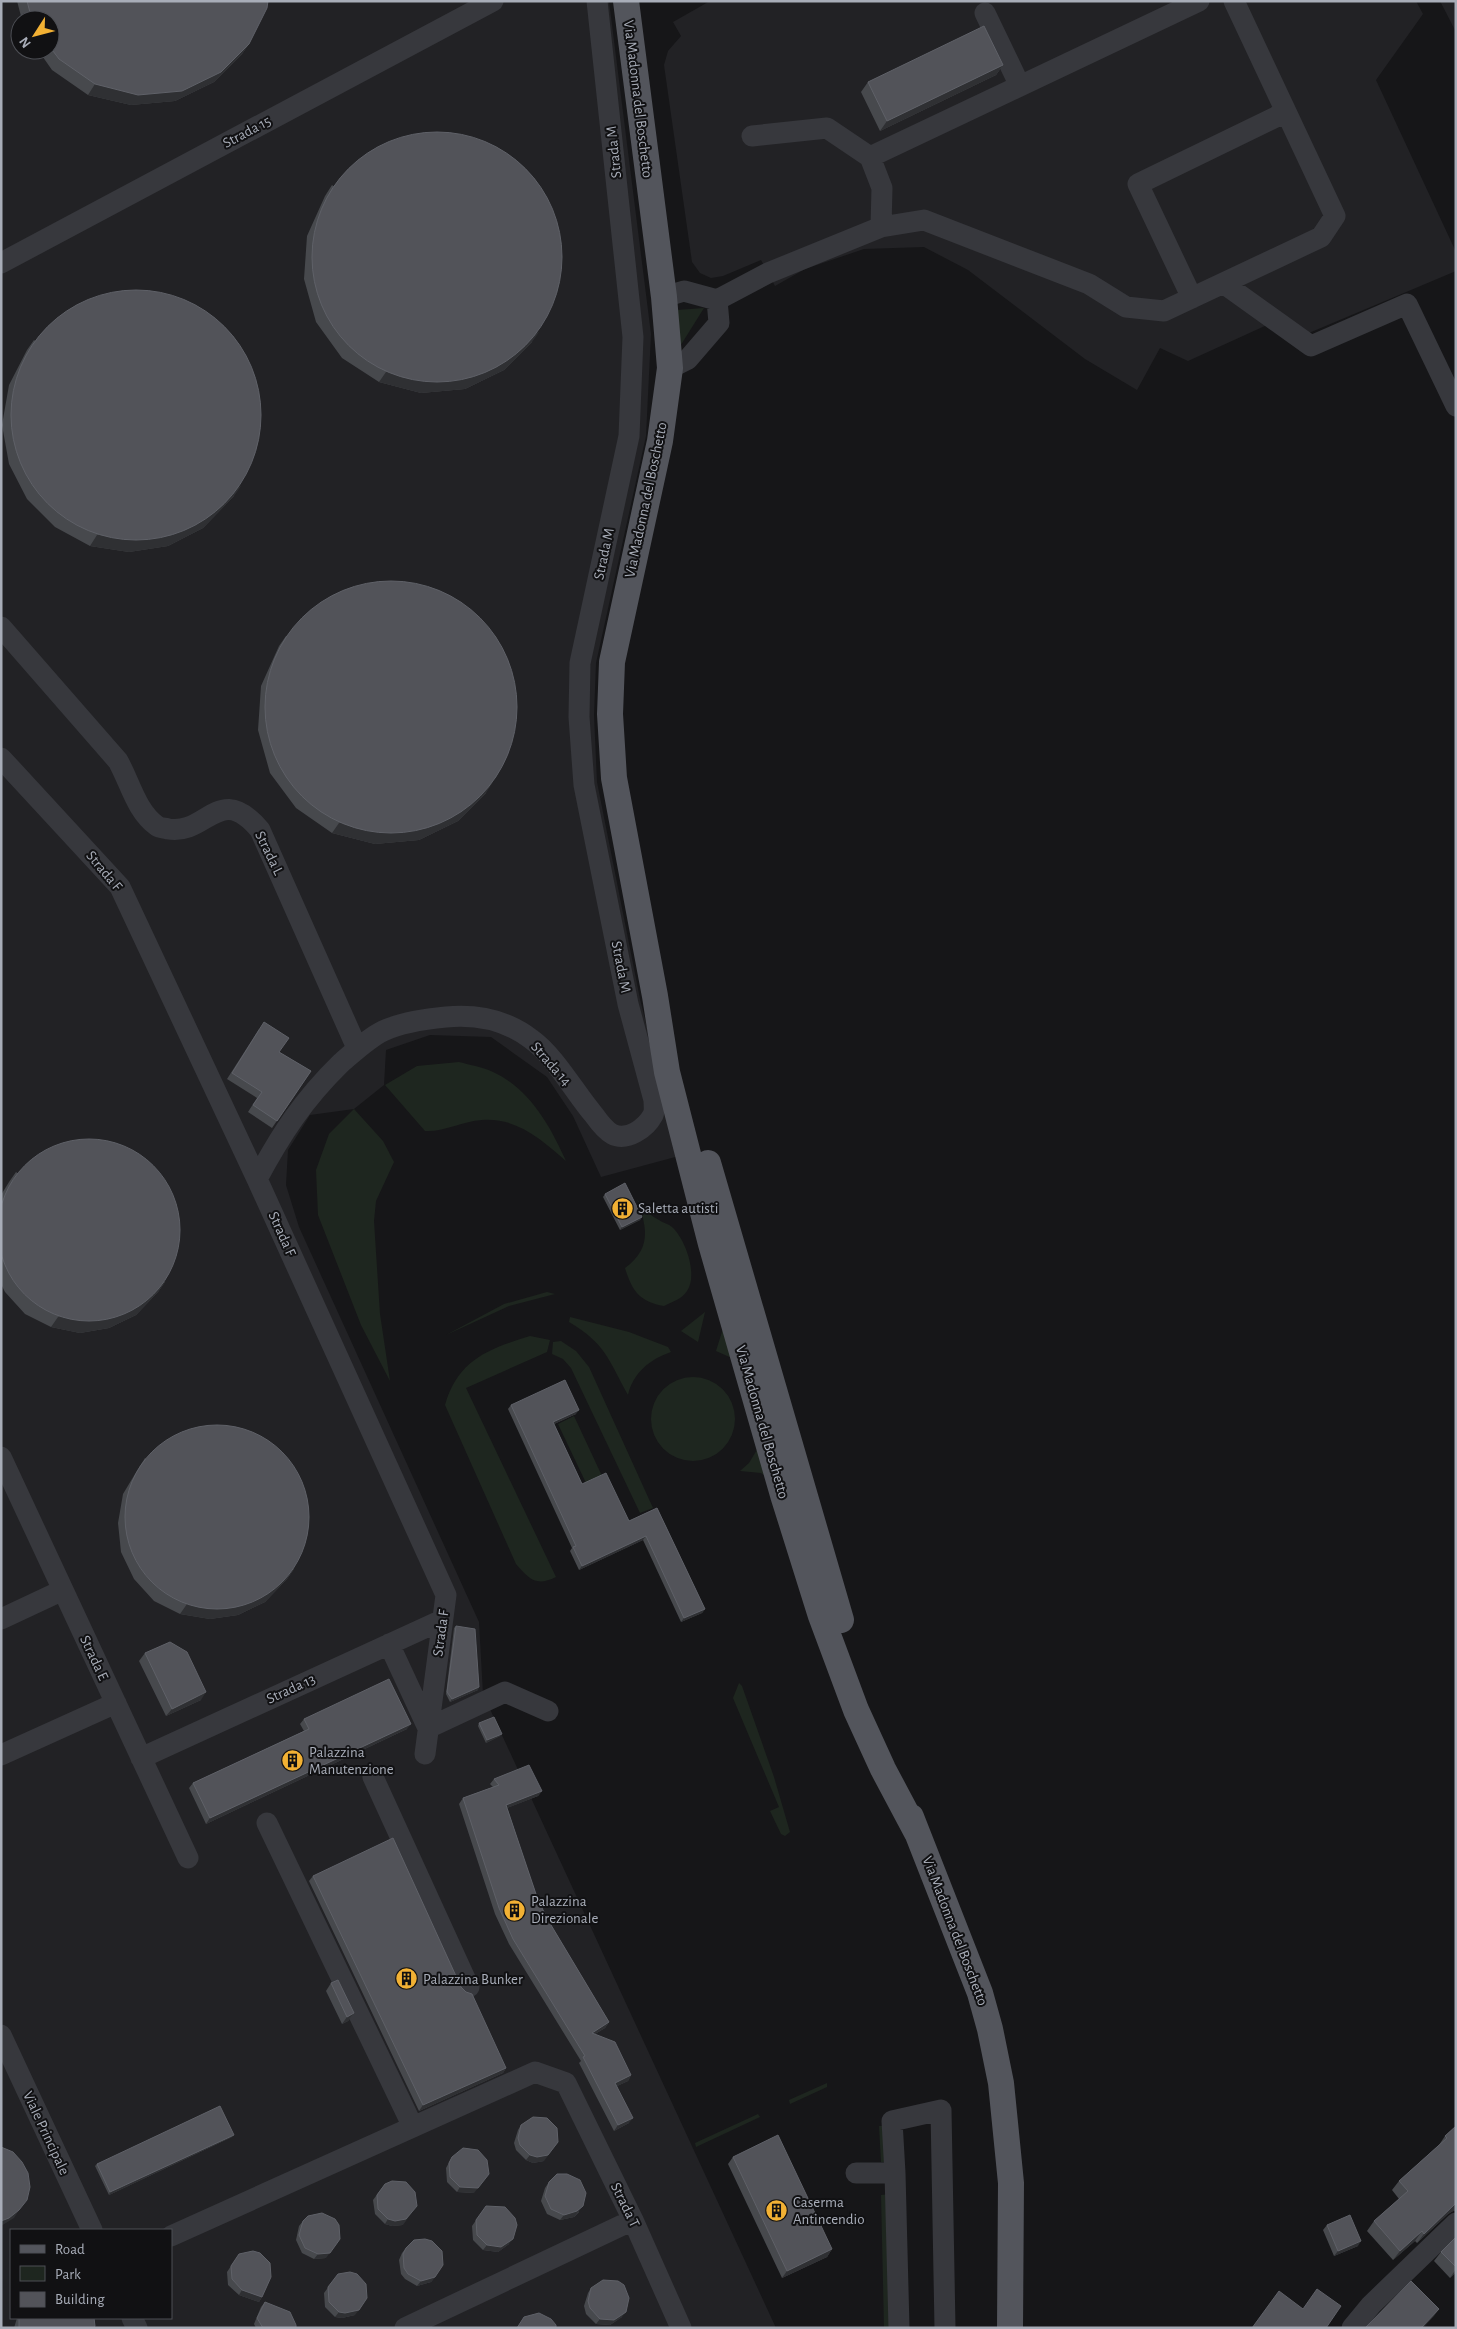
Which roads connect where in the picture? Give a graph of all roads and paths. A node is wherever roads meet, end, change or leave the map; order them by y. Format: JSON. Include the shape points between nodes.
{"nodes":[{"id":1,"x":493,"y":1,"type":"edge"},
{"id":2,"x":597,"y":1,"type":"edge"},
{"id":3,"x":626,"y":1,"type":"edge"},
{"id":4,"x":1199,"y":1,"type":"edge"},
{"id":5,"x":1234,"y":1,"type":"edge"},
{"id":6,"x":985,"y":14,"type":"dead end"},
{"id":7,"x":1020,"y":86,"type":"junction"},
{"id":8,"x":1286,"y":112,"type":"junction"},
{"id":9,"x":752,"y":136,"type":"dead end"},
{"id":10,"x":870,"y":157,"type":"junction"},
{"id":11,"x":882,"y":228,"type":"junction"},
{"id":12,"x":1,"y":263,"type":"edge"},
{"id":13,"x":1223,"y":283,"type":"junction"},
{"id":14,"x":664,"y":297,"type":"junction"},
{"id":15,"x":1192,"y":298,"type":"junction"},
{"id":16,"x":717,"y":300,"type":"junction"},
{"id":17,"x":670,"y":368,"type":"junction"},
{"id":18,"x":1456,"y":406,"type":"edge"},
{"id":19,"x":1,"y":627,"type":"edge"},
{"id":20,"x":1,"y":758,"type":"edge"},
{"id":21,"x":357,"y":1048,"type":"junction"},
{"id":22,"x":654,"y":1100,"type":"joint"},
{"id":23,"x":257,"y":1179,"type":"junction"},
{"id":24,"x":1,"y":1457,"type":"edge"},
{"id":25,"x":63,"y":1590,"type":"junction"},
{"id":26,"x":1,"y":1619,"type":"edge"},
{"id":27,"x":442,"y":1620,"type":"junction"},
{"id":28,"x":389,"y":1644,"type":"junction"},
{"id":29,"x":116,"y":1703,"type":"junction"},
{"id":30,"x":548,"y":1711,"type":"dead end"},
{"id":31,"x":428,"y":1728,"type":"junction"},
{"id":32,"x":425,"y":1754,"type":"dead end"},
{"id":33,"x":1,"y":1755,"type":"edge"},
{"id":34,"x":141,"y":1758,"type":"junction"},
{"id":35,"x":373,"y":1777,"type":"dead end"},
{"id":36,"x":267,"y":1823,"type":"dead end"},
{"id":37,"x":188,"y":1858,"type":"dead end"},
{"id":38,"x":469,"y":1987,"type":"dead end"},
{"id":39,"x":1,"y":2036,"type":"edge"},
{"id":40,"x":413,"y":2127,"type":"junction"},
{"id":41,"x":856,"y":2173,"type":"dead end"},
{"id":42,"x":895,"y":2173,"type":"junction"},
{"id":43,"x":633,"y":2220,"type":"junction"},
{"id":44,"x":1456,"y":2224,"type":"edge"},
{"id":45,"x":92,"y":2229,"type":"edge"},
{"id":46,"x":172,"y":2236,"type":"edge"},
{"id":47,"x":1013,"y":2326,"type":"edge"},
{"id":48,"x":405,"y":2328,"type":"edge"},
{"id":49,"x":682,"y":2328,"type":"edge"},
{"id":50,"x":899,"y":2328,"type":"edge"},
{"id":51,"x":945,"y":2328,"type":"edge"},
{"id":52,"x":1352,"y":2328,"type":"edge"}],
"edges":[{"from":1,"to":12,"type":"street","name":"Strada 15"},
{"from":2,"to":22,"type":"street","name":"Strada M","via":[[633,337],[629,436],[580,663],[578,718],[584,785],[628,1004]]},
{"from":3,"to":14,"type":"main road","name":"Via Madonna del Boschetto"},
{"from":4,"to":7,"type":"street"},
{"from":5,"to":8,"type":"street"},
{"from":6,"to":7,"type":"street"},
{"from":7,"to":10,"type":"street"},
{"from":8,"to":13,"type":"street","via":[[1335,216],[1321,237]]},
{"from":8,"to":15,"type":"street","via":[[1138,184]]},
{"from":9,"to":10,"type":"street","via":[[827,128]]},
{"from":10,"to":11,"type":"street","via":[[882,188]]},
{"from":11,"to":15,"type":"street","via":[[924,220],[1089,284],[1126,307],[1164,311]]},
{"from":11,"to":16,"type":"street","via":[[768,273]]},
{"from":13,"to":15,"type":"street"},
{"from":13,"to":18,"type":"street","via":[[1311,346],[1407,304]]},
{"from":14,"to":16,"type":"street","via":[[684,291]]},
{"from":14,"to":17,"type":"main road","name":"Via Madonna del Boschetto"},
{"from":16,"to":17,"type":"street","via":[[718,323],[688,359]]},
{"from":17,"to":47,"type":"main road","name":"Via Madonna del Boschetto","via":[[660,441],[612,662],[610,714],[614,778],[655,996],[686,1081],[839,1615],[917,1833],[964,1949],[990,2029],[1001,2083],[1011,2184]]},
{"from":19,"to":21,"type":"street","name":"Strada L","via":[[118,761],[137,801],[158,827],[186,828],[226,809],[238,811],[260,830]]},
{"from":20,"to":23,"type":"street","name":"Strada F","via":[[120,887]]},
{"from":21,"to":22,"type":"street","name":"Strada 14","via":[[383,1031],[422,1019],[463,1015],[498,1020],[532,1040],[610,1133],[625,1136],[646,1126],[654,1113]]},
{"from":21,"to":23,"type":"street","name":"Strada 14","via":[[324,1079],[299,1109],[279,1137]]},
{"from":23,"to":27,"type":"street","name":"Strada F","via":[[446,1595]]},
{"from":24,"to":25,"type":"street","name":"Strada E"},
{"from":25,"to":26,"type":"street"},
{"from":25,"to":29,"type":"street","name":"Strada E"},
{"from":27,"to":28,"type":"street","name":"Strada 13"},
{"from":27,"to":31,"type":"street","name":"Strada F"},
{"from":28,"to":31,"type":"street"},
{"from":28,"to":34,"type":"street","name":"Strada 13"},
{"from":29,"to":33,"type":"street"},
{"from":29,"to":34,"type":"street","name":"Strada E"},
{"from":30,"to":31,"type":"street","via":[[505,1692]]},
{"from":31,"to":32,"type":"street","name":"Strada F"},
{"from":34,"to":37,"type":"street","name":"Strada E"},
{"from":35,"to":38,"type":"street"},
{"from":36,"to":40,"type":"street"},
{"from":39,"to":45,"type":"street","name":"Viale Principale"},
{"from":40,"to":43,"type":"street","name":"Strada T","via":[[535,2072],[566,2083]]},
{"from":40,"to":46,"type":"street"},
{"from":41,"to":42,"type":"street"},
{"from":42,"to":50,"type":"street"},
{"from":42,"to":51,"type":"street","via":[[892,2121],[941,2110]]},
{"from":43,"to":48,"type":"street"},
{"from":43,"to":49,"type":"street","name":"Strada T"},
{"from":44,"to":52,"type":"street"}]}
